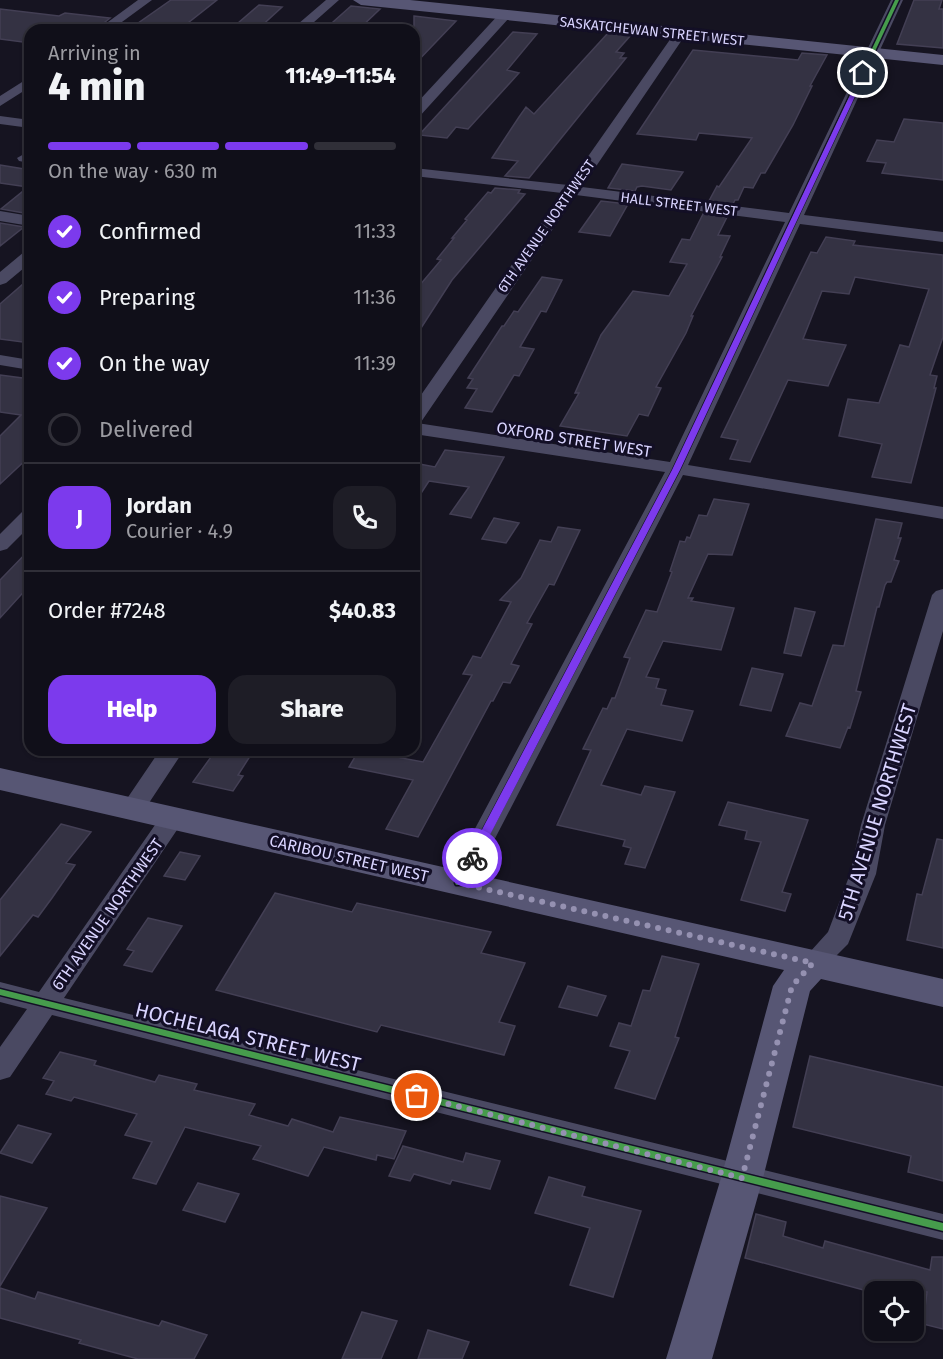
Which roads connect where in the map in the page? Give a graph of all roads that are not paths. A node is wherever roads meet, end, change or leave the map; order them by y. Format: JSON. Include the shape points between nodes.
{"nodes":[{"id":1,"x":146,"y":0,"type":"edge"},
{"id":2,"x":333,"y":0,"type":"edge"},
{"id":3,"x":361,"y":0,"type":"edge"},
{"id":4,"x":897,"y":0,"type":"edge"},
{"id":5,"x":505,"y":15,"type":"junction"},
{"id":6,"x":112,"y":24,"type":"edge"},
{"id":7,"x":304,"y":24,"type":"edge"},
{"id":8,"x":680,"y":34,"type":"junction"},
{"id":9,"x":872,"y":53,"type":"junction"},
{"id":10,"x":943,"y":60,"type":"edge"},
{"id":11,"x":24,"y":85,"type":"edge"},
{"id":12,"x":0,"y":102,"type":"edge"},
{"id":13,"x":420,"y":107,"type":"edge"},
{"id":14,"x":0,"y":120,"type":"edge"},
{"id":15,"x":24,"y":123,"type":"edge"},
{"id":16,"x":420,"y":173,"type":"edge"},
{"id":17,"x":571,"y":190,"type":"junction"},
{"id":18,"x":0,"y":216,"type":"edge"},
{"id":19,"x":796,"y":218,"type":"junction"},
{"id":20,"x":24,"y":220,"type":"edge"},
{"id":21,"x":943,"y":237,"type":"edge"},
{"id":22,"x":24,"y":260,"type":"edge"},
{"id":23,"x":0,"y":280,"type":"edge"},
{"id":24,"x":0,"y":360,"type":"edge"},
{"id":25,"x":24,"y":364,"type":"edge"},
{"id":26,"x":420,"y":409,"type":"edge"},
{"id":27,"x":420,"y":429,"type":"edge"},
{"id":28,"x":676,"y":470,"type":"junction"},
{"id":29,"x":943,"y":513,"type":"edge"},
{"id":30,"x":24,"y":521,"type":"edge"},
{"id":31,"x":0,"y":545,"type":"edge"},
{"id":32,"x":943,"y":595,"type":"edge"},
{"id":33,"x":168,"y":756,"type":"edge"},
{"id":34,"x":0,"y":779,"type":"edge"},
{"id":35,"x":132,"y":809,"type":"junction"},
{"id":36,"x":173,"y":818,"type":"junction"},
{"id":37,"x":459,"y":883,"type":"junction"},
{"id":38,"x":813,"y":963,"type":"junction"},
{"id":39,"x":0,"y":992,"type":"edge"},
{"id":40,"x":943,"y":993,"type":"edge"},
{"id":41,"x":45,"y":1004,"type":"junction"},
{"id":42,"x":0,"y":1069,"type":"edge"},
{"id":43,"x":742,"y":1178,"type":"junction"},
{"id":44,"x":943,"y":1227,"type":"edge"},
{"id":45,"x":689,"y":1359,"type":"edge"}],
"edges":[{"from":1,"to":6,"type":"street"},
{"from":2,"to":7,"type":"street"},
{"from":3,"to":5,"type":"street","name":"SASKATCHEWAN STREET WEST"},
{"from":4,"to":9,"type":"street"},
{"from":5,"to":8,"type":"street","name":"SASKATCHEWAN STREET WEST"},
{"from":5,"to":13,"type":"street"},
{"from":8,"to":9,"type":"street","name":"SASKATCHEWAN STREET WEST"},
{"from":8,"to":17,"type":"street","name":"6TH AVENUE NORTHWEST"},
{"from":9,"to":10,"type":"street","name":"SASKATCHEWAN STREET WEST"},
{"from":9,"to":19,"type":"street"},
{"from":11,"to":12,"type":"street"},
{"from":14,"to":15,"type":"street"},
{"from":16,"to":17,"type":"street","name":"HALL STREET WEST"},
{"from":17,"to":19,"type":"street","name":"HALL STREET WEST"},
{"from":17,"to":26,"type":"street","name":"6TH AVENUE NORTHWEST"},
{"from":18,"to":20,"type":"street"},
{"from":19,"to":21,"type":"street","name":"HALL STREET WEST"},
{"from":19,"to":28,"type":"street"},
{"from":22,"to":23,"type":"street"},
{"from":24,"to":25,"type":"street"},
{"from":27,"to":28,"type":"street","name":"OXFORD STREET WEST"},
{"from":28,"to":29,"type":"street","name":"OXFORD STREET WEST"},
{"from":28,"to":37,"type":"street"},
{"from":30,"to":31,"type":"street"},
{"from":32,"to":38,"type":"street","name":"5TH AVENUE NORTHWEST","via":[[873,825],[863,874],[839,938]]},
{"from":33,"to":35,"type":"street"},
{"from":34,"to":35,"type":"street","name":"CARIBOU STREET WEST"},
{"from":35,"to":36,"type":"street","name":"CARIBOU STREET WEST"},
{"from":36,"to":37,"type":"street","name":"CARIBOU STREET WEST"},
{"from":36,"to":41,"type":"street","name":"6TH AVENUE NORTHWEST"},
{"from":37,"to":38,"type":"street","name":"CARIBOU STREET WEST"},
{"from":38,"to":40,"type":"street","name":"CARIBOU STREET WEST"},
{"from":38,"to":43,"type":"street","name":"5TH AVENUE NORTHWEST","via":[[792,986]]},
{"from":39,"to":41,"type":"street","name":"HOCHELAGA STREET WEST"},
{"from":41,"to":42,"type":"street","name":"6TH AVENUE NORTHWEST"},
{"from":41,"to":43,"type":"street","name":"HOCHELAGA STREET WEST"},
{"from":43,"to":44,"type":"street","name":"HOCHELAGA STREET WEST"},
{"from":43,"to":45,"type":"street","name":"5TH AVENUE NORTHWEST"}]}
